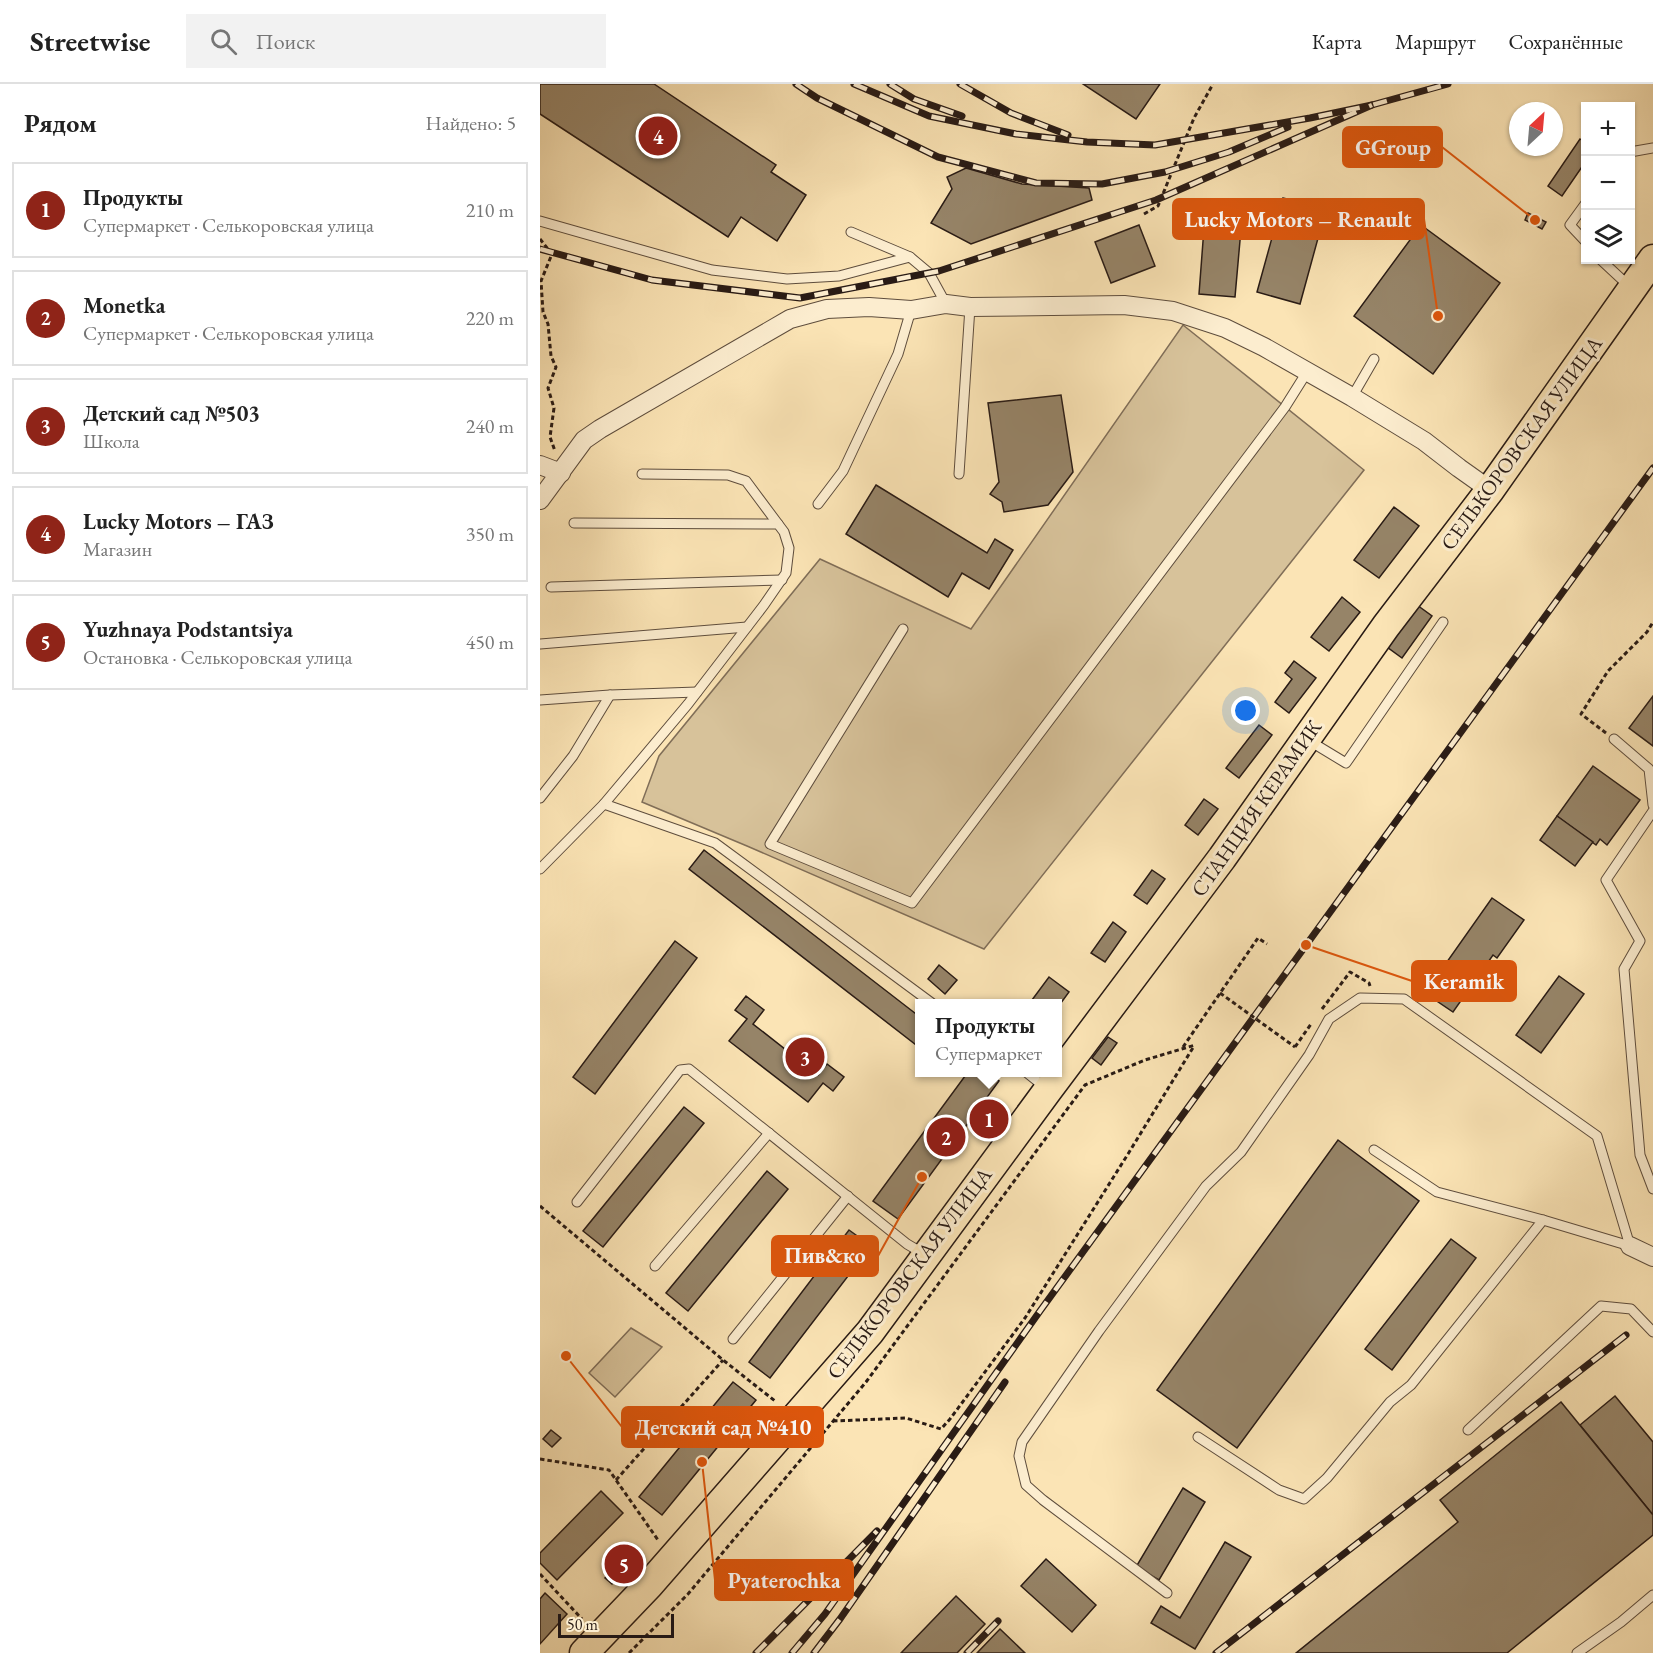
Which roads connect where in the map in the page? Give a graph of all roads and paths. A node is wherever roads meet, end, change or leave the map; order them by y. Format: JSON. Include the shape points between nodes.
{"nodes":[{"id":1,"x":1213,"y":84,"type":"edge"},
{"id":2,"x":1653,"y":148,"type":"edge"},
{"id":3,"x":1635,"y":151,"type":"edge"},
{"id":4,"x":1581,"y":210,"type":"edge"},
{"id":5,"x":1144,"y":214,"type":"dead end"},
{"id":6,"x":540,"y":221,"type":"edge"},
{"id":7,"x":851,"y":232,"type":"dead end"},
{"id":8,"x":1581,"y":237,"type":"edge"},
{"id":9,"x":540,"y":239,"type":"edge"},
{"id":10,"x":910,"y":257,"type":"junction"},
{"id":11,"x":1653,"y":259,"type":"edge"},
{"id":12,"x":1605,"y":264,"type":"edge"},
{"id":13,"x":1632,"y":288,"type":"junction"},
{"id":14,"x":946,"y":304,"type":"junction"},
{"id":15,"x":970,"y":308,"type":"junction"},
{"id":16,"x":911,"y":310,"type":"junction"},
{"id":17,"x":1374,"y":359,"type":"dead end"},
{"id":18,"x":1308,"y":372,"type":"junction"},
{"id":19,"x":1352,"y":397,"type":"junction"},
{"id":20,"x":540,"y":465,"type":"edge"},
{"id":21,"x":561,"y":473,"type":"junction"},
{"id":22,"x":642,"y":474,"type":"dead end"},
{"id":23,"x":959,"y":474,"type":"dead end"},
{"id":24,"x":1490,"y":490,"type":"junction"},
{"id":25,"x":540,"y":500,"type":"edge"},
{"id":26,"x":818,"y":504,"type":"dead end"},
{"id":27,"x":574,"y":524,"type":"dead end"},
{"id":28,"x":778,"y":524,"type":"junction"},
{"id":29,"x":782,"y":580,"type":"junction"},
{"id":30,"x":551,"y":587,"type":"dead end"},
{"id":31,"x":1443,"y":622,"type":"dead end"},
{"id":32,"x":1653,"y":622,"type":"edge"},
{"id":33,"x":1386,"y":626,"type":"joint"},
{"id":34,"x":747,"y":627,"type":"junction"},
{"id":35,"x":903,"y":629,"type":"dead end"},
{"id":36,"x":540,"y":644,"type":"edge"},
{"id":37,"x":697,"y":692,"type":"junction"},
{"id":38,"x":610,"y":695,"type":"junction"},
{"id":39,"x":540,"y":700,"type":"edge"},
{"id":40,"x":1306,"y":738,"type":"junction"},
{"id":41,"x":1614,"y":739,"type":"joint"},
{"id":42,"x":540,"y":798,"type":"edge"},
{"id":43,"x":604,"y":804,"type":"junction"},
{"id":44,"x":1653,"y":805,"type":"edge"},
{"id":45,"x":1653,"y":810,"type":"edge"},
{"id":46,"x":540,"y":869,"type":"edge"},
{"id":47,"x":1268,"y":945,"type":"dead end"},
{"id":48,"x":1124,"y":989,"type":"joint"},
{"id":49,"x":1220,"y":993,"type":"junction"},
{"id":50,"x":1330,"y":997,"type":"dead end"},
{"id":51,"x":1377,"y":998,"type":"junction"},
{"id":52,"x":926,"y":999,"type":"edge"},
{"id":53,"x":1295,"y":1047,"type":"dead end"},
{"id":54,"x":1182,"y":1048,"type":"junction"},
{"id":55,"x":1062,"y":1055,"type":"edge"},
{"id":56,"x":1037,"y":1081,"type":"edge"},
{"id":57,"x":1085,"y":1085,"type":"dead end"},
{"id":58,"x":769,"y":1132,"type":"junction"},
{"id":59,"x":1374,"y":1150,"type":"dead end"},
{"id":60,"x":1653,"y":1189,"type":"edge"},
{"id":61,"x":848,"y":1196,"type":"junction"},
{"id":62,"x":577,"y":1202,"type":"dead end"},
{"id":63,"x":540,"y":1206,"type":"edge"},
{"id":64,"x":1543,"y":1220,"type":"junction"},
{"id":65,"x":1630,"y":1246,"type":"junction"},
{"id":66,"x":926,"y":1255,"type":"junction"},
{"id":67,"x":1653,"y":1257,"type":"edge"},
{"id":68,"x":655,"y":1266,"type":"dead end"},
{"id":69,"x":1653,"y":1332,"type":"edge"},
{"id":70,"x":733,"y":1339,"type":"dead end"},
{"id":71,"x":723,"y":1360,"type":"junction"},
{"id":72,"x":775,"y":1401,"type":"dead end"},
{"id":73,"x":833,"y":1421,"type":"dead end"},
{"id":74,"x":1468,"y":1430,"type":"dead end"},
{"id":75,"x":1198,"y":1437,"type":"dead end"},
{"id":76,"x":540,"y":1459,"type":"edge"},
{"id":77,"x":616,"y":1480,"type":"junction"},
{"id":78,"x":658,"y":1540,"type":"dead end"},
{"id":79,"x":540,"y":1574,"type":"edge"},
{"id":80,"x":1167,"y":1593,"type":"dead end"},
{"id":81,"x":1653,"y":1595,"type":"edge"},
{"id":82,"x":582,"y":1619,"type":"dead end"},
{"id":83,"x":584,"y":1653,"type":"edge"},
{"id":84,"x":1577,"y":1653,"type":"edge"}],
"edges":[{"from":1,"to":5,"type":"path","via":[[1194,118],[1158,206]]},
{"from":2,"to":3,"type":"lane"},
{"from":4,"to":8,"type":"lane","via":[[1570,225]]},
{"from":6,"to":10,"type":"lane","via":[[712,270],[787,279],[839,276]]},
{"from":7,"to":10,"type":"lane"},
{"from":9,"to":21,"type":"path","via":[[552,254],[541,281],[543,312],[556,367],[548,388],[554,408],[550,437]]},
{"from":10,"to":14,"type":"lane","via":[[929,273]]},
{"from":11,"to":13,"type":"main road","name":"СЕЛЬКОРОВСКАЯ УЛИЦА"},
{"from":12,"to":13,"type":"lane"},
{"from":13,"to":24,"type":"main road","name":"СЕЛЬКОРОВСКАЯ УЛИЦА"},
{"from":14,"to":15,"type":"street"},
{"from":14,"to":16,"type":"street"},
{"from":15,"to":18,"type":"street","via":[[1124,305],[1173,311],[1225,328]]},
{"from":15,"to":23,"type":"lane"},
{"from":16,"to":21,"type":"street","via":[[827,309],[790,319],[600,429],[584,440]]},
{"from":16,"to":26,"type":"lane","via":[[898,354],[843,471]]},
{"from":17,"to":19,"type":"lane"},
{"from":18,"to":19,"type":"street"},
{"from":18,"to":35,"type":"lane","via":[[912,903],[770,844]]},
{"from":19,"to":24,"type":"street","via":[[1424,441]]},
{"from":20,"to":21,"type":"street"},
{"from":21,"to":25,"type":"street"},
{"from":22,"to":28,"type":"lane","via":[[728,475],[746,481]]},
{"from":24,"to":33,"type":"main road","name":"СЕЛЬКОРОВСКАЯ УЛИЦА"},
{"from":27,"to":28,"type":"lane"},
{"from":28,"to":29,"type":"lane","via":[[789,548]]},
{"from":29,"to":30,"type":"lane"},
{"from":29,"to":34,"type":"lane"},
{"from":31,"to":40,"type":"lane","via":[[1346,763]]},
{"from":32,"to":41,"type":"path","via":[[1608,671],[1581,714]]},
{"from":33,"to":40,"type":"main road","name":"СТАНЦИЯ КЕРАМИК"},
{"from":34,"to":36,"type":"lane"},
{"from":34,"to":37,"type":"lane"},
{"from":37,"to":38,"type":"lane"},
{"from":37,"to":43,"type":"lane"},
{"from":38,"to":39,"type":"lane"},
{"from":38,"to":42,"type":"lane","via":[[573,756]]},
{"from":40,"to":48,"type":"main road","name":"СТАНЦИЯ КЕРАМИК"},
{"from":41,"to":44,"type":"lane","via":[[1648,770]]},
{"from":43,"to":46,"type":"lane"},
{"from":43,"to":52,"type":"lane","via":[[715,843]]},
{"from":45,"to":60,"type":"lane","via":[[1605,880],[1640,941],[1624,969],[1640,1155]]},
{"from":47,"to":49,"type":"path","via":[[1258,938]]},
{"from":48,"to":55,"type":"main road","name":"СЕЛЬКОРОВСКАЯ УЛИЦА"},
{"from":49,"to":53,"type":"path","bridge":true},
{"from":49,"to":54,"type":"path"},
{"from":50,"to":51,"type":"path","via":[[1350,972],[1369,983]]},
{"from":51,"to":65,"type":"lane","via":[[1404,999],[1597,1136]]},
{"from":51,"to":80,"type":"lane","via":[[1360,998],[1329,1019],[1309,1055],[1241,1152],[1206,1186],[1022,1442],[1019,1456],[1026,1485]]},
{"from":54,"to":57,"type":"path"},
{"from":54,"to":73,"type":"path","via":[[1195,1044],[1024,1318],[941,1429],[906,1418]]},
{"from":56,"to":66,"type":"main road","name":"СЕЛЬКОРОВСКАЯ УЛИЦА"},
{"from":58,"to":61,"type":"lane"},
{"from":58,"to":62,"type":"lane","via":[[690,1069],[680,1070]]},
{"from":58,"to":68,"type":"lane"},
{"from":59,"to":64,"type":"lane","via":[[1437,1192]]},
{"from":61,"to":66,"type":"lane"},
{"from":61,"to":70,"type":"lane"},
{"from":63,"to":71,"type":"path"},
{"from":64,"to":65,"type":"lane"},
{"from":64,"to":75,"type":"lane","via":[[1411,1385],[1390,1402],[1327,1478],[1304,1499],[1279,1490]]},
{"from":65,"to":67,"type":"street"},
{"from":66,"to":83,"type":"main road","name":"СЕЛЬКОРОВСКАЯ УЛИЦА","via":[[870,1332],[649,1585]]},
{"from":69,"to":74,"type":"lane","via":[[1631,1309],[1601,1306]]},
{"from":71,"to":72,"type":"path"},
{"from":71,"to":77,"type":"path"},
{"from":76,"to":77,"type":"path","via":[[609,1470]]},
{"from":77,"to":78,"type":"path"},
{"from":79,"to":82,"type":"path"},
{"from":81,"to":84,"type":"lane"}]}
